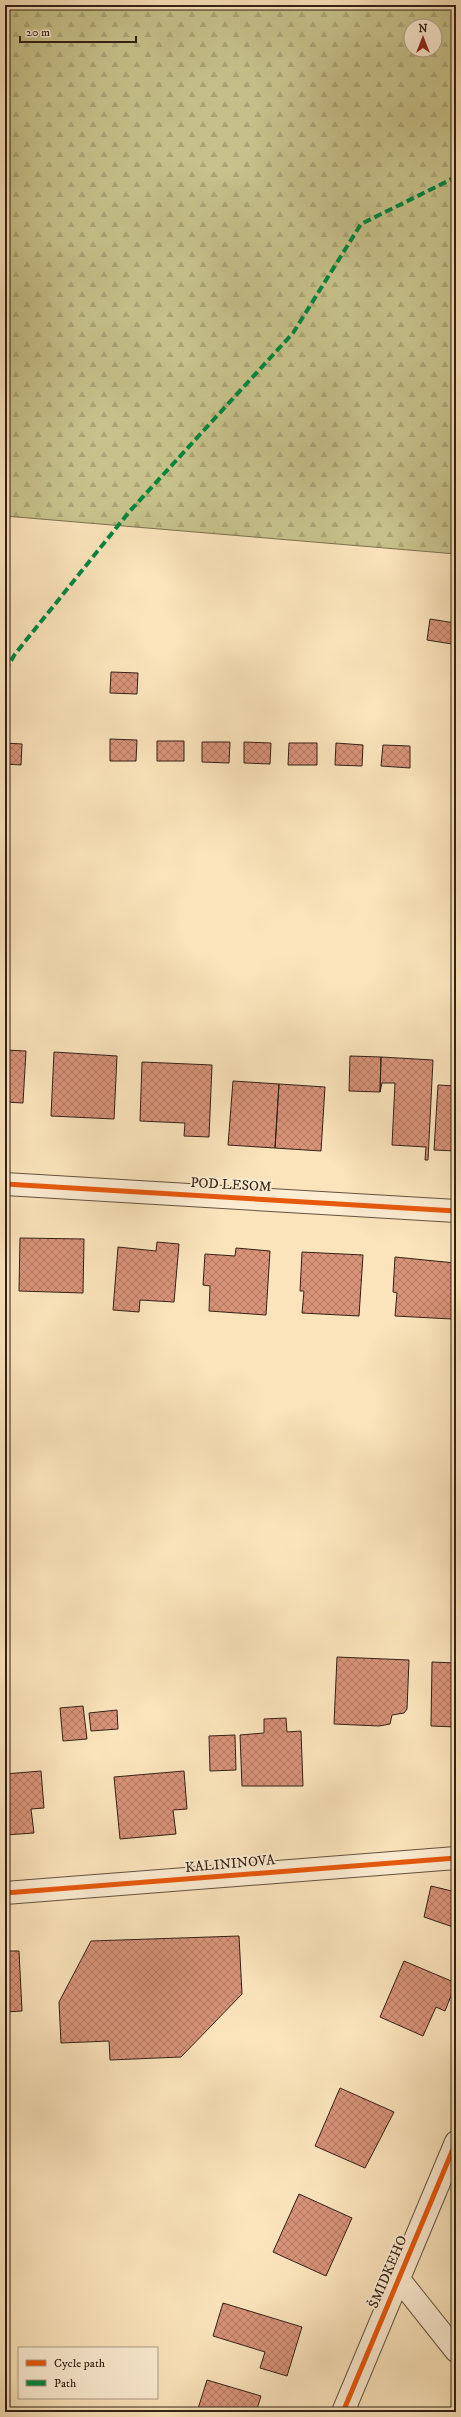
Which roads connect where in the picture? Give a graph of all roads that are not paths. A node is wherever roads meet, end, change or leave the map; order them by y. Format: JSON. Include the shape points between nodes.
{"nodes":[{"id":1,"x":5,"y":1184,"type":"edge"},
{"id":2,"x":456,"y":1211,"type":"edge"},
{"id":3,"x":456,"y":1858,"type":"edge"},
{"id":4,"x":5,"y":1893,"type":"edge"},
{"id":5,"x":456,"y":2142,"type":"edge"},
{"id":6,"x":398,"y":2278,"type":"junction"},
{"id":7,"x":456,"y":2351,"type":"edge"},
{"id":8,"x":343,"y":2412,"type":"edge"}],
"edges":[{"from":1,"to":2,"type":"street","name":"POD LESOM"},
{"from":3,"to":4,"type":"street","name":"KALININOVA"},
{"from":5,"to":6,"type":"street","name":"ŠMIDKEHO"},
{"from":6,"to":7,"type":"street"},
{"from":6,"to":8,"type":"street","name":"ŠMIDKEHO"}]}
